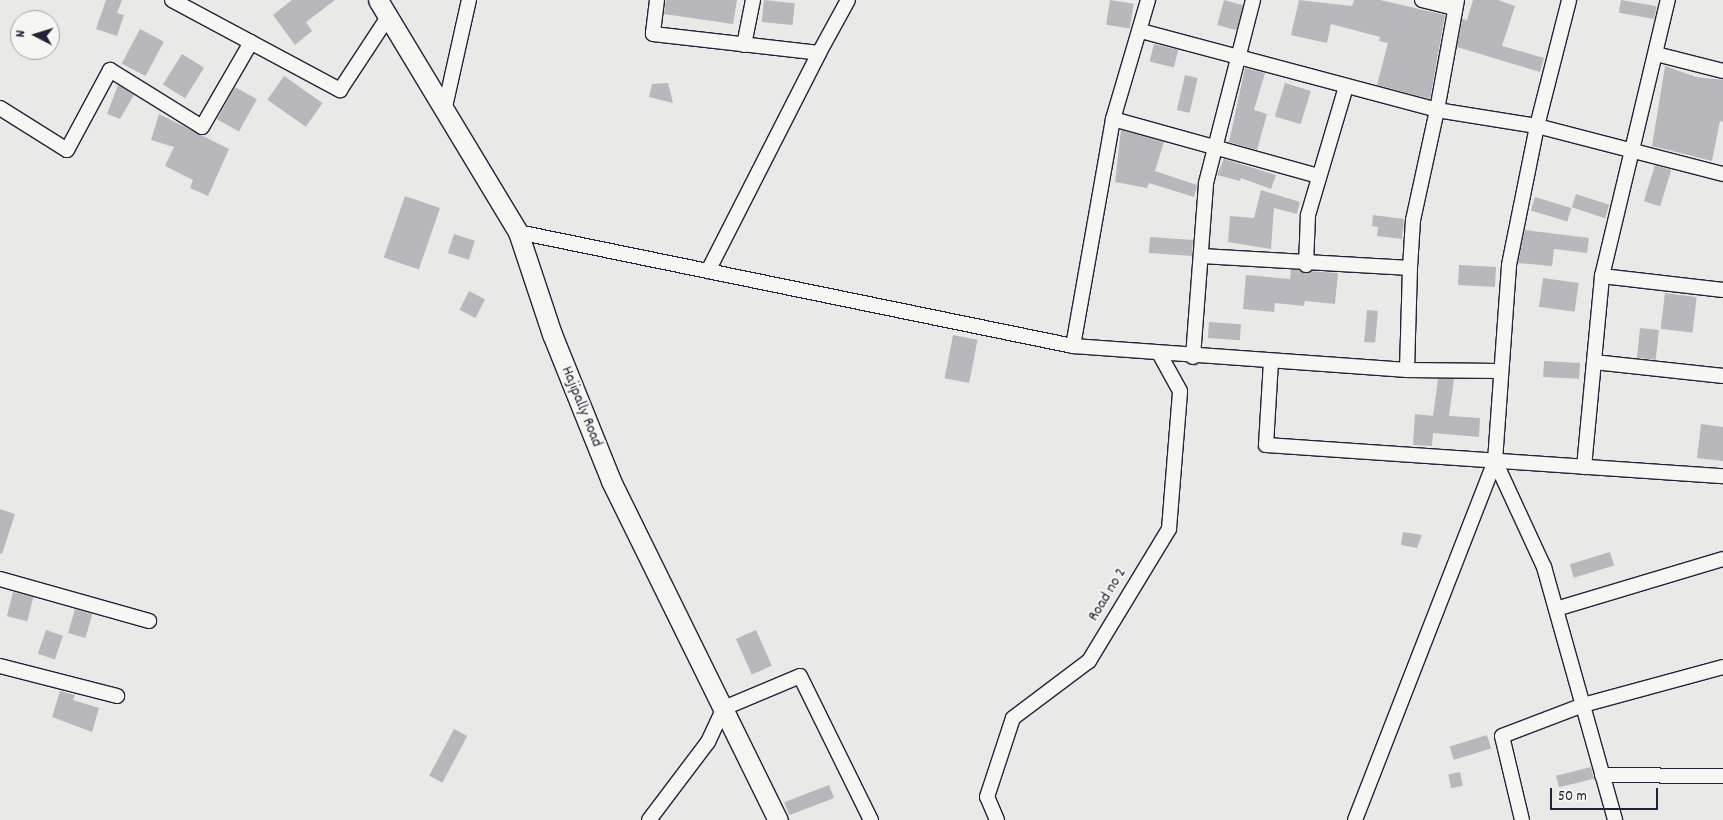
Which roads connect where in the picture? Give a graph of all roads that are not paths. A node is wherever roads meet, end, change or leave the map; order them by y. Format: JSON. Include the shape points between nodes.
{"nodes":[{"id":1,"x":172,"y":0,"type":"edge"},
{"id":2,"x":469,"y":0,"type":"edge"},
{"id":3,"x":657,"y":0,"type":"edge"},
{"id":4,"x":753,"y":0,"type":"edge"},
{"id":5,"x":848,"y":0,"type":"edge"},
{"id":6,"x":1148,"y":0,"type":"edge"},
{"id":7,"x":1253,"y":0,"type":"edge"},
{"id":8,"x":1422,"y":0,"type":"edge"},
{"id":9,"x":1569,"y":0,"type":"edge"},
{"id":10,"x":1668,"y":0,"type":"edge"},
{"id":11,"x":1456,"y":4,"type":"edge"},
{"id":12,"x":381,"y":5,"type":"edge"},
{"id":13,"x":1141,"y":31,"type":"junction"},
{"id":14,"x":251,"y":42,"type":"junction"},
{"id":15,"x":744,"y":45,"type":"junction"},
{"id":16,"x":819,"y":53,"type":"junction"},
{"id":17,"x":1656,"y":54,"type":"junction"},
{"id":18,"x":1236,"y":56,"type":"junction"},
{"id":19,"x":1723,"y":71,"type":"edge"},
{"id":20,"x":1346,"y":87,"type":"junction"},
{"id":21,"x":445,"y":107,"type":"junction"},
{"id":22,"x":0,"y":108,"type":"edge"},
{"id":23,"x":1437,"y":110,"type":"junction"},
{"id":24,"x":1113,"y":119,"type":"junction"},
{"id":25,"x":1537,"y":126,"type":"junction"},
{"id":26,"x":1214,"y":148,"type":"junction"},
{"id":27,"x":1634,"y":151,"type":"junction"},
{"id":28,"x":1723,"y":174,"type":"edge"},
{"id":29,"x":1319,"y":176,"type":"junction"},
{"id":30,"x":518,"y":232,"type":"junction"},
{"id":31,"x":1201,"y":256,"type":"junction"},
{"id":32,"x":1306,"y":265,"type":"junction"},
{"id":33,"x":1410,"y":268,"type":"junction"},
{"id":34,"x":708,"y":271,"type":"junction"},
{"id":35,"x":1602,"y":276,"type":"junction"},
{"id":36,"x":1723,"y":290,"type":"edge"},
{"id":37,"x":1073,"y":346,"type":"junction"},
{"id":38,"x":1159,"y":353,"type":"junction"},
{"id":39,"x":1193,"y":356,"type":"junction"},
{"id":40,"x":1271,"y":361,"type":"junction"},
{"id":41,"x":1594,"y":362,"type":"junction"},
{"id":42,"x":1407,"y":370,"type":"junction"},
{"id":43,"x":1499,"y":371,"type":"junction"},
{"id":44,"x":1723,"y":376,"type":"edge"},
{"id":45,"x":1495,"y":461,"type":"junction"},
{"id":46,"x":1584,"y":467,"type":"junction"},
{"id":47,"x":1723,"y":476,"type":"edge"},
{"id":48,"x":1723,"y":558,"type":"edge"},
{"id":49,"x":0,"y":579,"type":"edge"},
{"id":50,"x":1556,"y":609,"type":"junction"},
{"id":51,"x":149,"y":621,"type":"dead end"},
{"id":52,"x":0,"y":666,"type":"edge"},
{"id":53,"x":1723,"y":667,"type":"edge"},
{"id":54,"x":117,"y":696,"type":"dead end"},
{"id":55,"x":1582,"y":705,"type":"junction"},
{"id":56,"x":724,"y":708,"type":"junction"},
{"id":57,"x":1602,"y":775,"type":"junction"},
{"id":58,"x":1723,"y":776,"type":"edge"},
{"id":59,"x":649,"y":820,"type":"edge"},
{"id":60,"x":778,"y":820,"type":"edge"},
{"id":61,"x":871,"y":820,"type":"edge"},
{"id":62,"x":997,"y":820,"type":"edge"},
{"id":63,"x":1356,"y":820,"type":"edge"},
{"id":64,"x":1522,"y":820,"type":"edge"},
{"id":65,"x":1615,"y":820,"type":"edge"}],
"edges":[{"from":1,"to":14,"type":"street"},
{"from":2,"to":21,"type":"street"},
{"from":3,"to":15,"type":"street","via":[[653,34]]},
{"from":4,"to":15,"type":"street"},
{"from":5,"to":16,"type":"street"},
{"from":6,"to":13,"type":"street"},
{"from":7,"to":18,"type":"street"},
{"from":8,"to":11,"type":"street"},
{"from":9,"to":25,"type":"street"},
{"from":10,"to":17,"type":"street"},
{"from":11,"to":23,"type":"street"},
{"from":12,"to":14,"type":"street","via":[[340,90]]},
{"from":12,"to":21,"type":"street","name":"Hajipally Road"},
{"from":13,"to":18,"type":"street"},
{"from":13,"to":24,"type":"street"},
{"from":14,"to":22,"type":"street","via":[[202,127],[110,70],[66,150]]},
{"from":15,"to":16,"type":"street"},
{"from":16,"to":34,"type":"street"},
{"from":17,"to":19,"type":"street"},
{"from":17,"to":27,"type":"street"},
{"from":18,"to":20,"type":"street"},
{"from":18,"to":26,"type":"street"},
{"from":20,"to":23,"type":"street"},
{"from":20,"to":29,"type":"street"},
{"from":21,"to":30,"type":"street","name":"Hajipally Road"},
{"from":23,"to":25,"type":"street"},
{"from":23,"to":33,"type":"street","via":[[1414,220]]},
{"from":24,"to":26,"type":"street"},
{"from":24,"to":37,"type":"street"},
{"from":25,"to":27,"type":"street"},
{"from":25,"to":43,"type":"street","via":[[1509,265]]},
{"from":26,"to":29,"type":"street"},
{"from":26,"to":31,"type":"street","via":[[1206,183]]},
{"from":27,"to":28,"type":"street"},
{"from":27,"to":35,"type":"street"},
{"from":29,"to":32,"type":"street","via":[[1308,215]]},
{"from":30,"to":34,"type":"street"},
{"from":30,"to":56,"type":"street","name":"Hajipally Road","via":[[552,334],[611,481]]},
{"from":31,"to":32,"type":"street"},
{"from":31,"to":39,"type":"street"},
{"from":32,"to":33,"type":"street"},
{"from":33,"to":42,"type":"street"},
{"from":34,"to":37,"type":"street"},
{"from":35,"to":36,"type":"street"},
{"from":35,"to":41,"type":"street"},
{"from":37,"to":38,"type":"street"},
{"from":38,"to":39,"type":"street"},
{"from":38,"to":62,"type":"street","name":"Road no 2","via":[[1180,391],[1169,529],[1089,661],[1013,718],[987,797]]},
{"from":39,"to":40,"type":"street"},
{"from":40,"to":42,"type":"street"},
{"from":40,"to":45,"type":"street","via":[[1266,445]]},
{"from":41,"to":44,"type":"street"},
{"from":41,"to":46,"type":"street"},
{"from":42,"to":43,"type":"street"},
{"from":43,"to":45,"type":"street"},
{"from":45,"to":46,"type":"street"},
{"from":45,"to":50,"type":"street","via":[[1544,567]]},
{"from":45,"to":63,"type":"street"},
{"from":46,"to":47,"type":"street"},
{"from":48,"to":50,"type":"street"},
{"from":49,"to":51,"type":"street"},
{"from":50,"to":55,"type":"street"},
{"from":52,"to":54,"type":"street"},
{"from":53,"to":55,"type":"street"},
{"from":55,"to":57,"type":"street"},
{"from":55,"to":64,"type":"street","via":[[1502,736]]},
{"from":56,"to":59,"type":"street","via":[[708,742]]},
{"from":56,"to":60,"type":"street","name":"Hajipally Road"},
{"from":56,"to":61,"type":"street","via":[[800,676]]},
{"from":57,"to":58,"type":"street"},
{"from":57,"to":65,"type":"street"}]}
